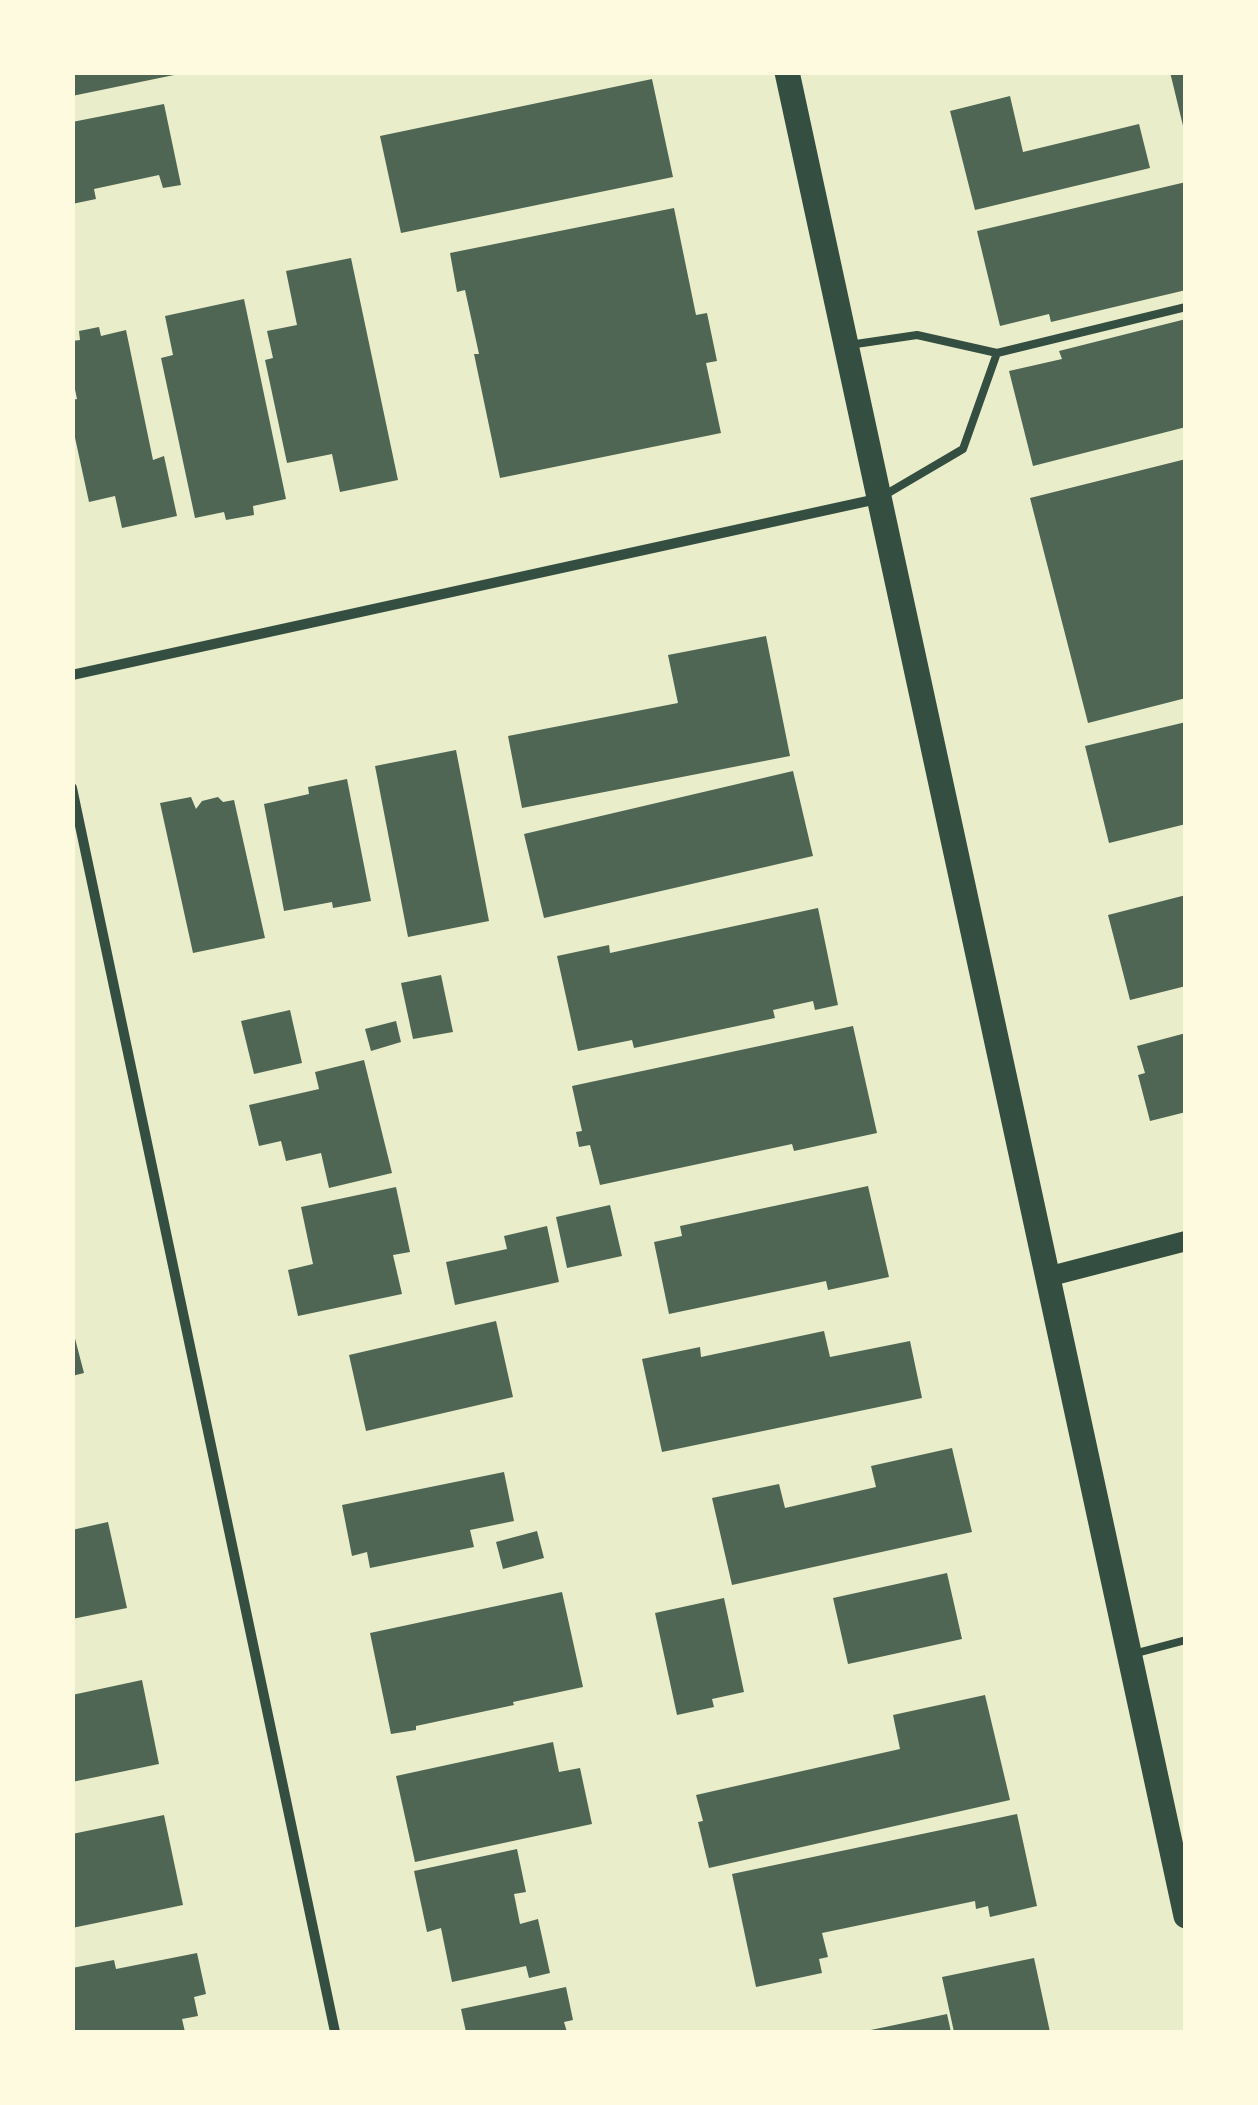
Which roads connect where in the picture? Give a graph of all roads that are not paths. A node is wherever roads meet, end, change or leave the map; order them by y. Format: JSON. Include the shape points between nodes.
{"nodes":[{"id":1,"x":787,"y":72,"type":"edge"},
{"id":2,"x":1186,"y":307,"type":"edge"},
{"id":3,"x":846,"y":346,"type":"junction"},
{"id":4,"x":998,"y":353,"type":"junction"},
{"id":5,"x":879,"y":499,"type":"junction"},
{"id":6,"x":72,"y":675,"type":"edge"},
{"id":7,"x":72,"y":788,"type":"edge"},
{"id":8,"x":1186,"y":1242,"type":"edge"},
{"id":9,"x":1047,"y":1277,"type":"junction"},
{"id":10,"x":1186,"y":1640,"type":"edge"},
{"id":11,"x":1128,"y":1655,"type":"junction"},
{"id":12,"x":1177,"y":1835,"type":"edge"},
{"id":13,"x":1186,"y":1916,"type":"edge"},
{"id":14,"x":335,"y":2032,"type":"edge"}],
"edges":[{"from":1,"to":3,"type":"main road"},
{"from":2,"to":4,"type":"lane"},
{"from":3,"to":4,"type":"lane","via":[[918,335]]},
{"from":3,"to":5,"type":"main road"},
{"from":4,"to":5,"type":"lane","via":[[963,448]]},
{"from":5,"to":6,"type":"street"},
{"from":5,"to":9,"type":"main road"},
{"from":7,"to":14,"type":"street"},
{"from":8,"to":9,"type":"main road"},
{"from":9,"to":11,"type":"main road"},
{"from":10,"to":11,"type":"lane"},
{"from":11,"to":12,"type":"main road"},
{"from":12,"to":13,"type":"main road"}]}
